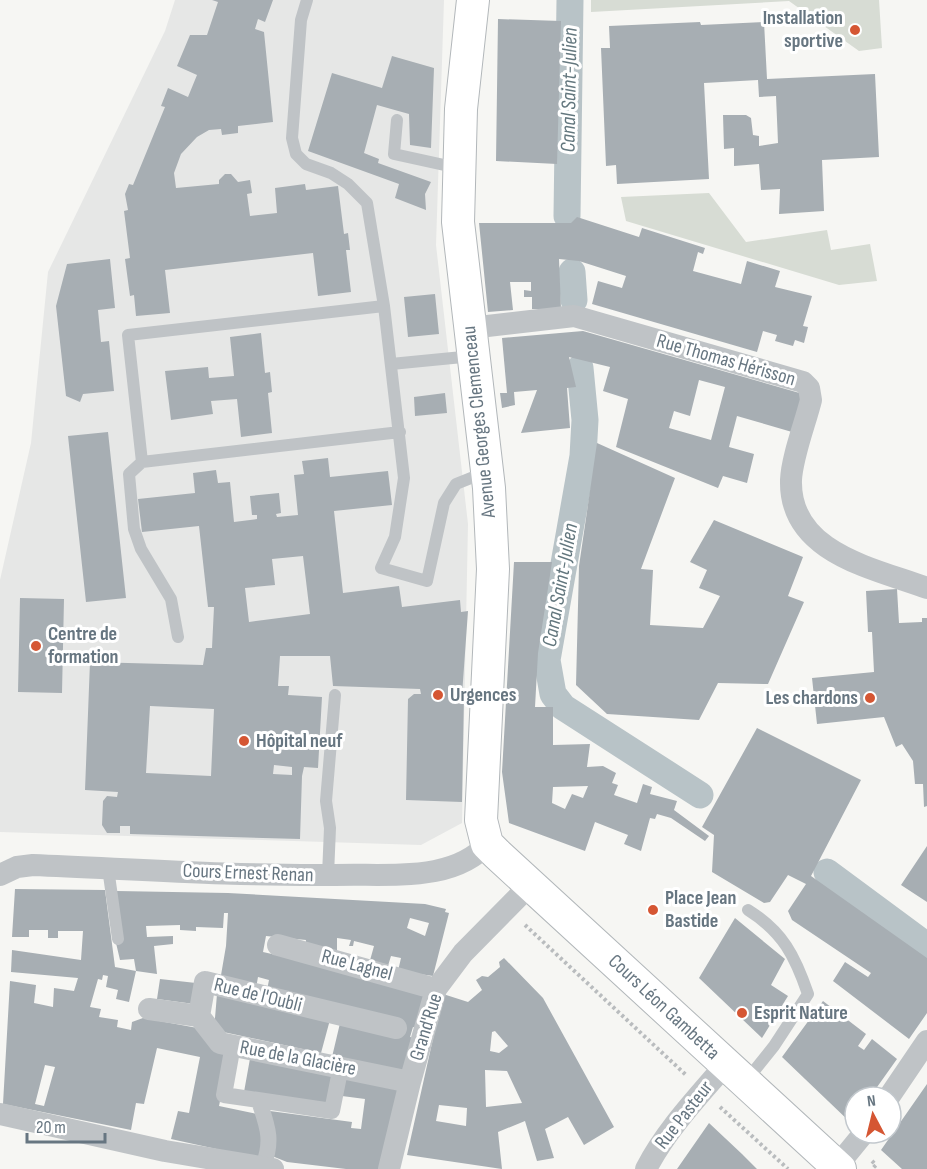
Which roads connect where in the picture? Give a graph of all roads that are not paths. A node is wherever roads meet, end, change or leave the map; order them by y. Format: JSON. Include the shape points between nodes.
{"nodes":[{"id":1,"x":307,"y":0,"type":"edge"},
{"id":2,"x":473,"y":0,"type":"edge"},
{"id":3,"x":397,"y":120,"type":"dead end"},
{"id":4,"x":459,"y":168,"type":"junction"},
{"id":5,"x":384,"y":306,"type":"junction"},
{"id":6,"x":471,"y":342,"type":"junction"},
{"id":7,"x":391,"y":364,"type":"junction"},
{"id":8,"x":400,"y":432,"type":"junction"},
{"id":9,"x":142,"y":462,"type":"junction"},
{"id":10,"x":487,"y":472,"type":"junction"},
{"id":11,"x":927,"y":588,"type":"edge"},
{"id":12,"x":178,"y":637,"type":"dead end"},
{"id":13,"x":335,"y":695,"type":"dead end"},
{"id":14,"x":487,"y":844,"type":"junction"},
{"id":15,"x":108,"y":868,"type":"junction"},
{"id":16,"x":1,"y":874,"type":"edge"},
{"id":17,"x":328,"y":875,"type":"junction"},
{"id":18,"x":532,"y":883,"type":"junction"},
{"id":19,"x":748,"y":910,"type":"dead end"},
{"id":20,"x":118,"y":939,"type":"dead end"},
{"id":21,"x":278,"y":945,"type":"dead end"},
{"id":22,"x":436,"y":989,"type":"junction"},
{"id":23,"x":149,"y":1009,"type":"dead end"},
{"id":24,"x":199,"y":1016,"type":"junction"},
{"id":25,"x":410,"y":1032,"type":"junction"},
{"id":26,"x":927,"y":1041,"type":"edge"},
{"id":27,"x":233,"y":1045,"type":"junction"},
{"id":28,"x":341,"y":1066,"type":"junction"},
{"id":29,"x":736,"y":1073,"type":"junction"},
{"id":30,"x":410,"y":1082,"type":"junction"},
{"id":31,"x":897,"y":1085,"type":"edge"},
{"id":32,"x":259,"y":1101,"type":"junction"},
{"id":33,"x":0,"y":1114,"type":"edge"},
{"id":34,"x":855,"y":1145,"type":"edge"},
{"id":35,"x":839,"y":1167,"type":"edge"},
{"id":36,"x":268,"y":1168,"type":"edge"},
{"id":37,"x":389,"y":1169,"type":"edge"},
{"id":38,"x":646,"y":1169,"type":"edge"}],
"edges":[{"from":1,"to":5,"type":"lane","via":[[301,20],[292,138],[296,154],[306,164],[348,184],[367,203]]},
{"from":2,"to":4,"type":"main road","name":"Avenue Georges Clemenceau"},
{"from":3,"to":4,"type":"lane","via":[[394,154]]},
{"from":4,"to":6,"type":"main road","name":"Avenue Georges Clemenceau","via":[[458,222]]},
{"from":5,"to":7,"type":"lane"},
{"from":5,"to":9,"type":"lane","via":[[128,335]]},
{"from":6,"to":7,"type":"lane"},
{"from":6,"to":10,"type":"main road","name":"Avenue Georges Clemenceau"},
{"from":6,"to":11,"type":"street","name":"Rue Thomas Hérisson","via":[[574,316],[803,382],[809,388],[811,400],[791,478],[798,518],[826,549]]},
{"from":7,"to":8,"type":"lane"},
{"from":8,"to":9,"type":"lane"},
{"from":8,"to":10,"type":"lane","via":[[404,478],[400,514],[381,568],[427,581],[444,503],[456,484]]},
{"from":9,"to":12,"type":"lane","via":[[129,474],[134,529],[141,549],[171,599]]},
{"from":10,"to":14,"type":"main road","name":"Avenue Georges Clemenceau","via":[[493,569],[481,820]]},
{"from":13,"to":17,"type":"lane","via":[[326,801],[330,828]]},
{"from":14,"to":17,"type":"street","name":"Cours Ernest Renan","via":[[462,863],[436,871]]},
{"from":14,"to":18,"type":"main road","name":"Cours Léon Gambetta"},
{"from":15,"to":16,"type":"street","name":"Cours Ernest Renan","via":[[33,865]]},
{"from":15,"to":17,"type":"street","name":"Cours Ernest Renan"},
{"from":15,"to":20,"type":"lane"},
{"from":18,"to":22,"type":"street","name":"Grand'Rue","via":[[463,953]]},
{"from":18,"to":29,"type":"main road","name":"Cours Léon Gambetta"},
{"from":19,"to":29,"type":"lane","via":[[767,922],[783,940],[797,961],[808,994],[774,1046]]},
{"from":21,"to":22,"type":"street","name":"Rue Lagnel"},
{"from":22,"to":25,"type":"street","name":"Grand'Rue"},
{"from":23,"to":24,"type":"street","name":"Rue de l'Oubli"},
{"from":24,"to":25,"type":"street","name":"Rue de l'Oubli","via":[[205,982]]},
{"from":24,"to":27,"type":"street","name":"Rue de la Glacière","via":[[220,1043]]},
{"from":25,"to":30,"type":"street","name":"Grand'Rue"},
{"from":26,"to":31,"type":"street"},
{"from":27,"to":28,"type":"street","name":"Rue de la Glacière"},
{"from":27,"to":32,"type":"street","via":[[224,1095]]},
{"from":28,"to":30,"type":"street","name":"Rue de la Glacière"},
{"from":28,"to":32,"type":"street","via":[[332,1111]]},
{"from":29,"to":35,"type":"main road","name":"Cours Léon Gambetta"},
{"from":29,"to":38,"type":"street","name":"Rue Pasteur","via":[[703,1091],[686,1108]]},
{"from":30,"to":37,"type":"street","name":"Grand'Rue"},
{"from":32,"to":36,"type":"street","via":[[268,1127]]},
{"from":33,"to":36,"type":"street","via":[[165,1151]]},
{"from":34,"to":35,"type":"street"}]}
